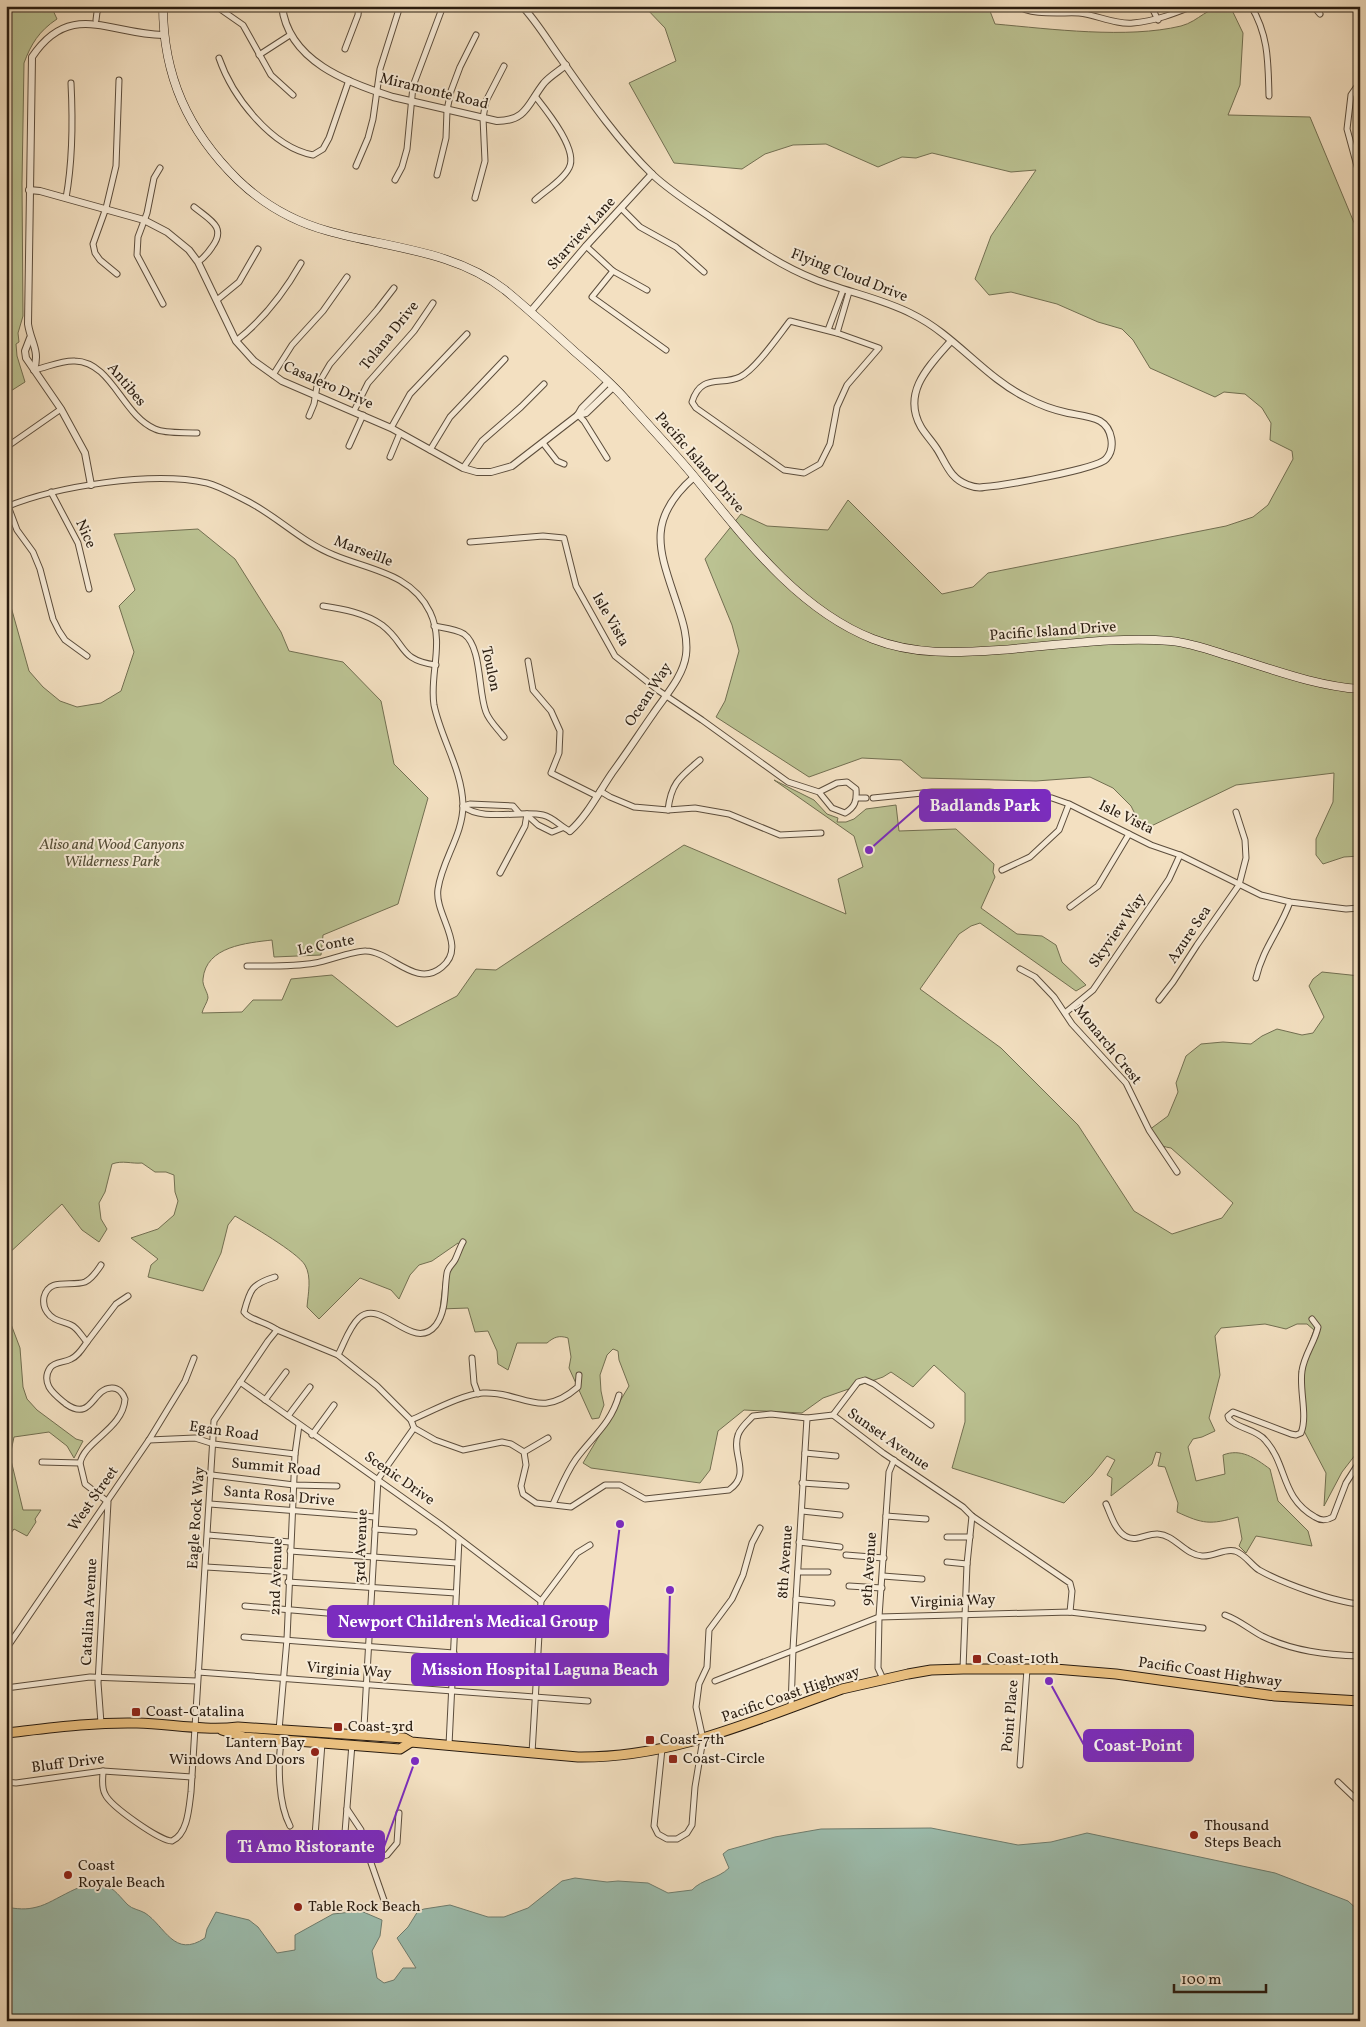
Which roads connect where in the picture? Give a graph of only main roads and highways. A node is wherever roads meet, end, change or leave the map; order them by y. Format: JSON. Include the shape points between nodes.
{"nodes":[{"id":1,"x":163,"y":6,"type":"edge"},
{"id":2,"x":1360,"y":689,"type":"edge"},
{"id":3,"x":1360,"y":1701,"type":"edge"},
{"id":4,"x":219,"y":1729,"type":"junction"},
{"id":5,"x":279,"y":1730,"type":"junction"},
{"id":6,"x":6,"y":1733,"type":"edge"},
{"id":7,"x":238,"y":1735,"type":"junction"},
{"id":8,"x":365,"y":1735,"type":"junction"},
{"id":9,"x":303,"y":1741,"type":"junction"},
{"id":10,"x":320,"y":1742,"type":"junction"},
{"id":11,"x":411,"y":1742,"type":"junction"},
{"id":12,"x":368,"y":1745,"type":"junction"}],
"edges":[{"from":1,"to":2,"type":"main road","name":"Pacific Island Drive","via":[[163,35],[180,98],[191,121],[223,165],[254,195],[274,208],[324,230],[423,252],[454,262],[499,286],[610,384],[775,570],[800,595],[831,618],[876,640],[919,651],[951,653],[1132,640],[1169,641],[1200,647],[1326,686]]},
{"from":3,"to":11,"type":"highway","name":"Pacific Coast Highway","via":[[1275,1696],[1116,1674],[1055,1669],[963,1668],[931,1670],[842,1689],[704,1739],[662,1749],[597,1757]]},
{"from":4,"to":5,"type":"highway","name":"Pacific Coast Highway","via":[[238,1726]]},
{"from":4,"to":6,"type":"highway","name":"Pacific Coast Highway","via":[[101,1723]]},
{"from":4,"to":7,"type":"highway","name":"Pacific Coast Highway"},
{"from":5,"to":7,"type":"highway","via":[[271,1735],[245,1732]]},
{"from":5,"to":8,"type":"highway","name":"Pacific Coast Highway"},
{"from":5,"to":9,"type":"highway"},
{"from":7,"to":9,"type":"highway","name":"Pacific Coast Highway"},
{"from":8,"to":10,"type":"highway","via":[[354,1740],[321,1738]]},
{"from":8,"to":11,"type":"highway","name":"Pacific Coast Highway","via":[[404,1738]]},
{"from":8,"to":12,"type":"highway"},
{"from":9,"to":10,"type":"highway","name":"Pacific Coast Highway"},
{"from":10,"to":12,"type":"highway","name":"Pacific Coast Highway"},
{"from":11,"to":12,"type":"highway","name":"Pacific Coast Highway","via":[[400,1748]]}]}
